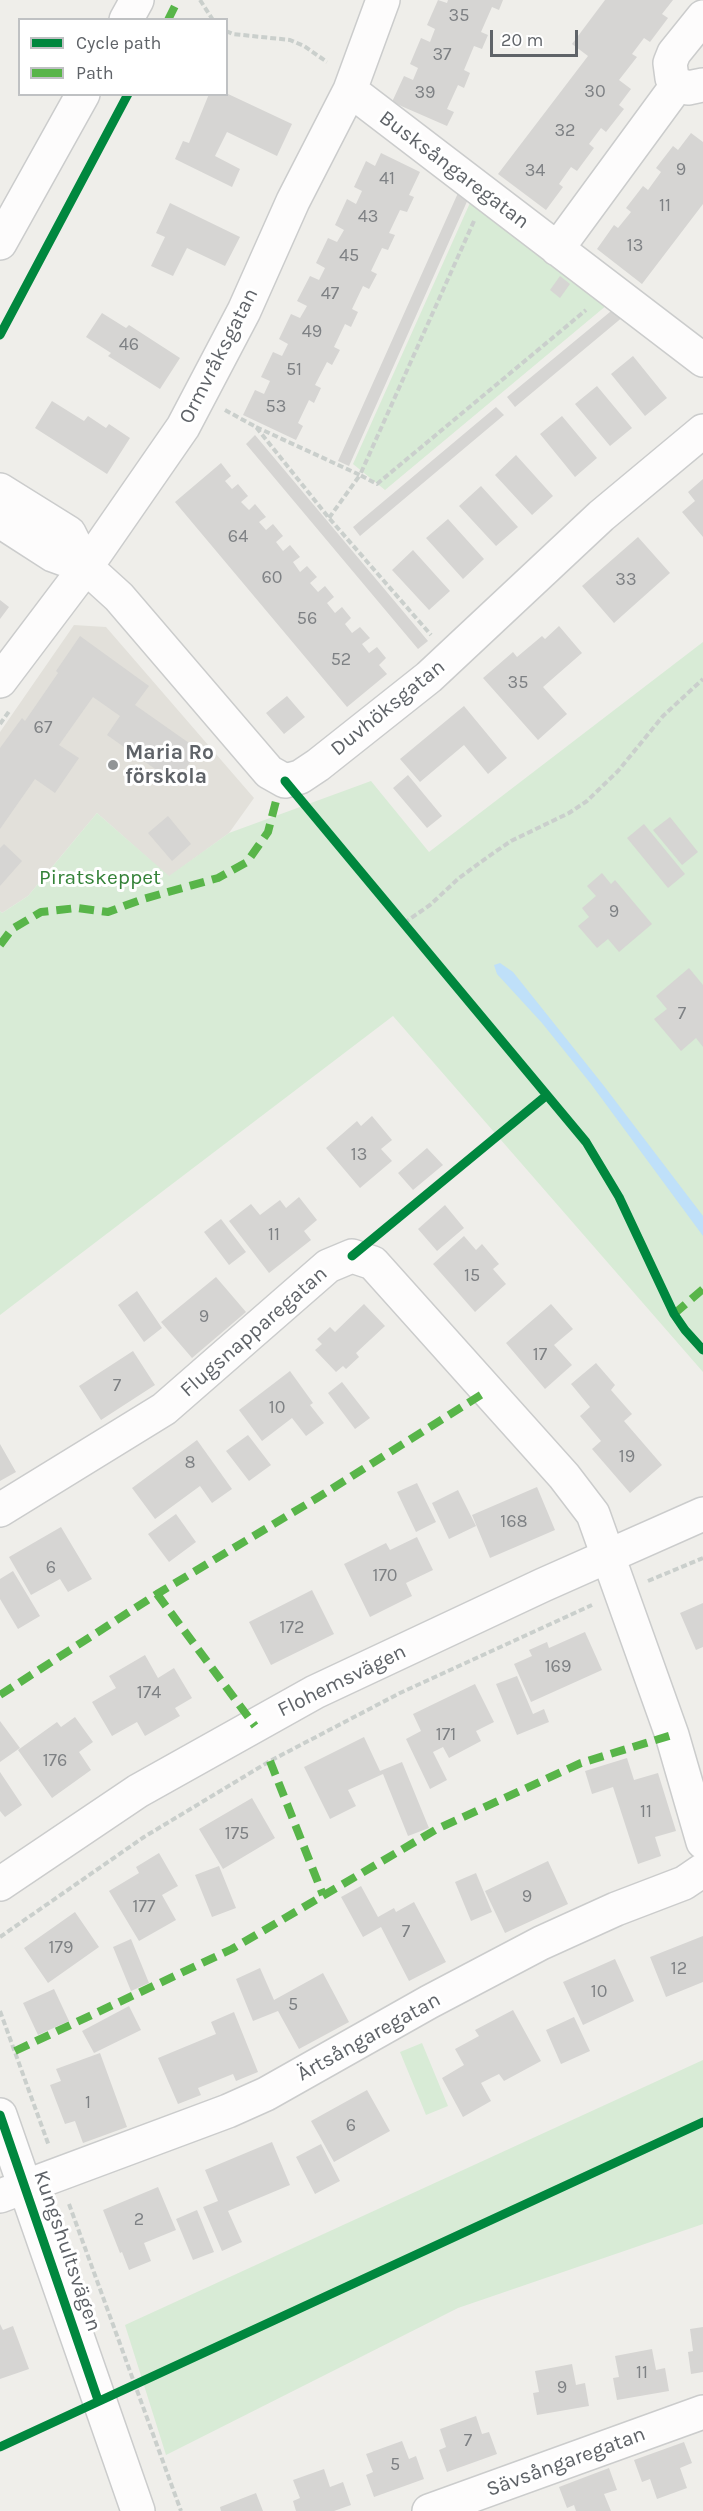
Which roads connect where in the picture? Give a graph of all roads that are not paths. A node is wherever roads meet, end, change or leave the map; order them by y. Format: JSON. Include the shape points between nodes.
{"nodes":[{"id":1,"x":136,"y":0,"type":"edge"},
{"id":2,"x":383,"y":0,"type":"edge"},
{"id":3,"x":703,"y":16,"type":"edge"},
{"id":4,"x":127,"y":18,"type":"edge"},
{"id":5,"x":341,"y":78,"type":"junction"},
{"id":6,"x":691,"y":85,"type":"edge"},
{"id":7,"x":83,"y":96,"type":"edge"},
{"id":8,"x":0,"y":243,"type":"edge"},
{"id":9,"x":557,"y":249,"type":"junction"},
{"id":10,"x":703,"y":360,"type":"edge"},
{"id":11,"x":703,"y":431,"type":"edge"},
{"id":12,"x":0,"y":490,"type":"edge"},
{"id":13,"x":0,"y":521,"type":"edge"},
{"id":14,"x":86,"y":567,"type":"junction"},
{"id":15,"x":7,"y":693,"type":"edge"},
{"id":16,"x":0,"y":1510,"type":"edge"},
{"id":17,"x":703,"y":1514,"type":"edge"},
{"id":18,"x":609,"y":1557,"type":"junction"},
{"id":19,"x":703,"y":1842,"type":"edge"},
{"id":20,"x":703,"y":1870,"type":"edge"},
{"id":21,"x":0,"y":1884,"type":"edge"},
{"id":22,"x":0,"y":2115,"type":"edge"},
{"id":23,"x":13,"y":2191,"type":"edge"},
{"id":24,"x":703,"y":2412,"type":"edge"},
{"id":25,"x":138,"y":2511,"type":"edge"},
{"id":26,"x":429,"y":2511,"type":"edge"}],
"edges":[{"from":1,"to":4,"type":"street"},
{"from":2,"to":5,"type":"street","name":"Ormvråksgatan"},
{"from":3,"to":6,"type":"street","via":[[670,63],[671,73]]},
{"from":5,"to":9,"type":"street","name":"Busksångaregatan"},
{"from":5,"to":14,"type":"street","name":"Ormvråksgatan","via":[[244,311],[183,427]]},
{"from":6,"to":9,"type":"street"},
{"from":7,"to":8,"type":"street"},
{"from":9,"to":10,"type":"street","name":"Busksångaregatan"},
{"from":11,"to":14,"type":"street","name":"Duvhöksgatan","via":[[601,516],[429,677],[318,765],[285,781],[269,772],[119,597]]},
{"from":12,"to":14,"type":"street","name":"Duvhöksgatan","via":[[69,532]]},
{"from":13,"to":14,"type":"street","name":"Duvhöksgatan","via":[[53,555]]},
{"from":14,"to":15,"type":"street","name":"Ormvråksgatan"},
{"from":16,"to":18,"type":"street","name":"Flugsnapparegatan","via":[[164,1409],[328,1266],[352,1256],[372,1263],[581,1496],[593,1514]]},
{"from":17,"to":18,"type":"street","name":"Flohemsvägen"},
{"from":18,"to":19,"type":"street","via":[[672,1735]]},
{"from":18,"to":21,"type":"street","name":"Flohemsvägen","via":[[315,1692],[138,1791]]},
{"from":20,"to":23,"type":"street","name":"Ärtsångaregatan","via":[[684,1883],[541,1943],[266,2094]]},
{"from":22,"to":23,"type":"street","name":"Kungshultsvägen"},
{"from":23,"to":25,"type":"street","name":"Kungshultsvägen","via":[[98,2400]]},
{"from":24,"to":26,"type":"street","name":"Sävsångaregatan"}]}
